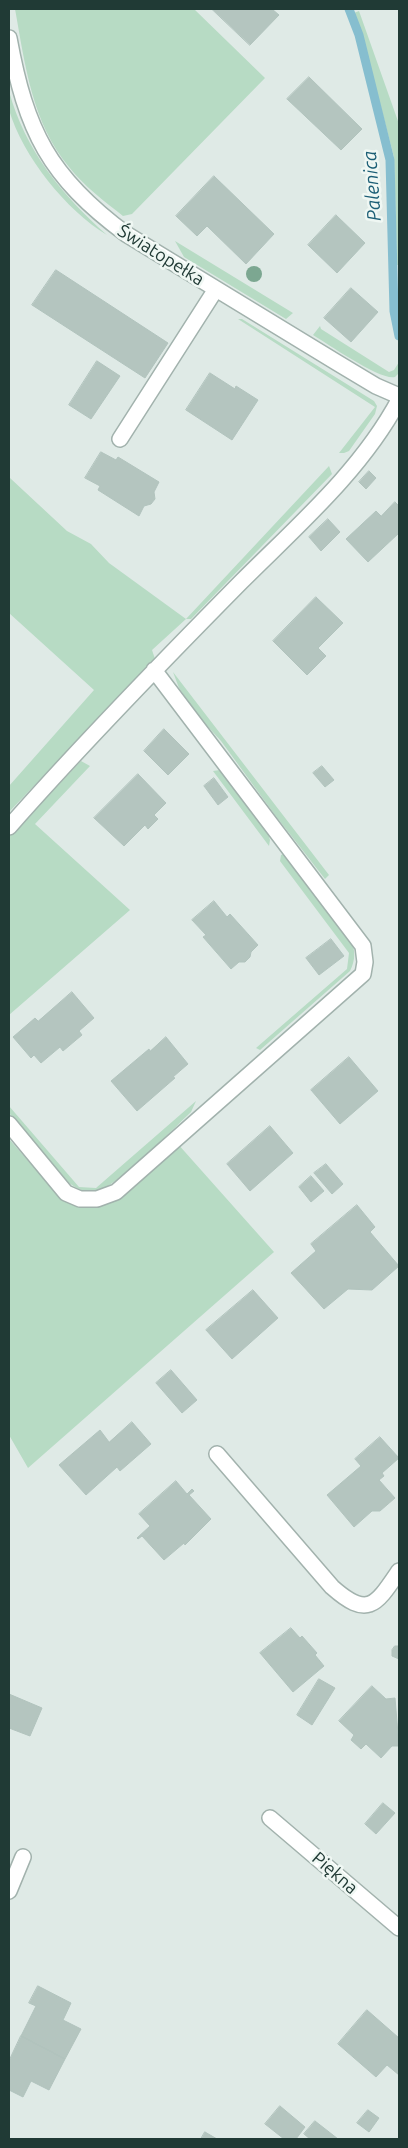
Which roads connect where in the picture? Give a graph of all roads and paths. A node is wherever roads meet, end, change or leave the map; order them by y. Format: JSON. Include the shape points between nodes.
{"nodes":[{"id":1,"x":9,"y":38,"type":"edge"},
{"id":2,"x":216,"y":289,"type":"junction"},
{"id":3,"x":399,"y":398,"type":"edge"},
{"id":4,"x":120,"y":439,"type":"dead end"},
{"id":5,"x":154,"y":670,"type":"junction"},
{"id":6,"x":9,"y":827,"type":"edge"},
{"id":7,"x":9,"y":1124,"type":"edge"},
{"id":8,"x":217,"y":1454,"type":"dead end"},
{"id":9,"x":399,"y":1571,"type":"edge"},
{"id":10,"x":270,"y":1818,"type":"dead end"},
{"id":11,"x":23,"y":1857,"type":"dead end"},
{"id":12,"x":9,"y":1891,"type":"edge"},
{"id":13,"x":399,"y":1928,"type":"edge"}],
"edges":[{"from":1,"to":2,"type":"street","name":"Światopełka","via":[[27,114],[56,168],[75,192],[100,216],[126,234]]},
{"from":2,"to":3,"type":"street","name":"Światopełka"},
{"from":2,"to":4,"type":"street"},
{"from":3,"to":5,"type":"street","via":[[389,420],[359,460]]},
{"from":5,"to":6,"type":"street"},
{"from":5,"to":7,"type":"street","via":[[363,946],[366,962],[362,974],[116,1192],[97,1200],[80,1199],[66,1193]]},
{"from":8,"to":9,"type":"street","via":[[343,1596],[362,1606],[370,1605],[378,1600]]},
{"from":10,"to":13,"type":"street","name":"Piękna"},
{"from":11,"to":12,"type":"street"}]}
